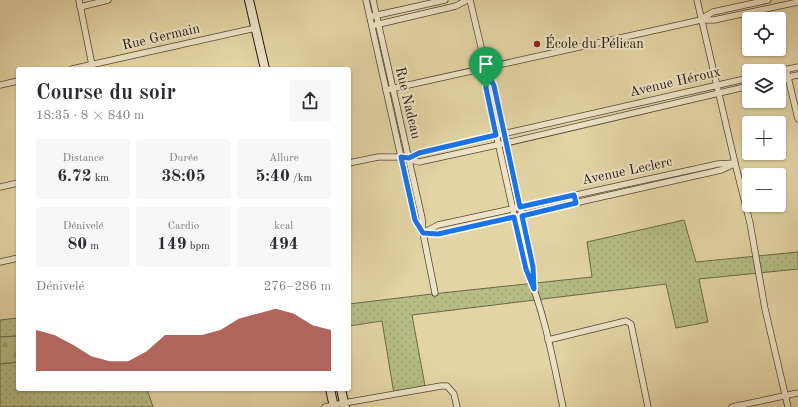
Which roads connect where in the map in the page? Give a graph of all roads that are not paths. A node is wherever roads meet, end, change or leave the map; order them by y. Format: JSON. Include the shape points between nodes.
{"nodes":[{"id":1,"x":79,"y":0,"type":"edge"},
{"id":2,"x":108,"y":0,"type":"edge"},
{"id":3,"x":249,"y":0,"type":"edge"},
{"id":4,"x":366,"y":0,"type":"edge"},
{"id":5,"x":373,"y":0,"type":"edge"},
{"id":6,"x":445,"y":0,"type":"edge"},
{"id":7,"x":467,"y":0,"type":"edge"},
{"id":8,"x":470,"y":0,"type":"edge"},
{"id":9,"x":697,"y":0,"type":"edge"},
{"id":10,"x":768,"y":0,"type":"edge"},
{"id":11,"x":798,"y":2,"type":"edge"},
{"id":12,"x":80,"y":7,"type":"junction"},
{"id":13,"x":373,"y":16,"type":"junction"},
{"id":14,"x":701,"y":20,"type":"junction"},
{"id":15,"x":375,"y":25,"type":"junction"},
{"id":16,"x":256,"y":28,"type":"junction"},
{"id":17,"x":92,"y":65,"type":"junction"},
{"id":18,"x":82,"y":67,"type":"edge"},
{"id":19,"x":265,"y":67,"type":"edge"},
{"id":20,"x":798,"y":67,"type":"edge"},
{"id":21,"x":486,"y":68,"type":"junction"},
{"id":22,"x":786,"y":69,"type":"joint"},
{"id":23,"x":798,"y":75,"type":"edge"},
{"id":24,"x":788,"y":77,"type":"junction"},
{"id":25,"x":742,"y":79,"type":"edge"},
{"id":26,"x":16,"y":81,"type":"edge"},
{"id":27,"x":0,"y":85,"type":"edge"},
{"id":28,"x":716,"y":85,"type":"junction"},
{"id":29,"x":742,"y":88,"type":"edge"},
{"id":30,"x":393,"y":89,"type":"junction"},
{"id":31,"x":386,"y":90,"type":"junction"},
{"id":32,"x":718,"y":93,"type":"junction"},
{"id":33,"x":606,"y":110,"type":"junction"},
{"id":34,"x":608,"y":118,"type":"junction"},
{"id":35,"x":798,"y":119,"type":"edge"},
{"id":36,"x":504,"y":134,"type":"junction"},
{"id":37,"x":496,"y":135,"type":"junction"},
{"id":38,"x":506,"y":142,"type":"junction"},
{"id":39,"x":498,"y":144,"type":"junction"},
{"id":40,"x":401,"y":157,"type":"junction"},
{"id":41,"x":409,"y":158,"type":"junction"},
{"id":42,"x":735,"y":163,"type":"junction"},
{"id":43,"x":351,"y":164,"type":"edge"},
{"id":44,"x":685,"y":171,"type":"junction"},
{"id":45,"x":686,"y":178,"type":"junction"},
{"id":46,"x":16,"y":183,"type":"edge"},
{"id":47,"x":0,"y":187,"type":"edge"},
{"id":48,"x":574,"y":195,"type":"junction"},
{"id":49,"x":576,"y":203,"type":"junction"},
{"id":50,"x":520,"y":207,"type":"junction"},
{"id":51,"x":512,"y":209,"type":"junction"},
{"id":52,"x":522,"y":216,"type":"junction"},
{"id":53,"x":514,"y":217,"type":"junction"},
{"id":54,"x":423,"y":233,"type":"junction"},
{"id":55,"x":16,"y":258,"type":"edge"},
{"id":56,"x":0,"y":262,"type":"edge"},
{"id":57,"x":534,"y":289,"type":"junction"},
{"id":58,"x":435,"y":293,"type":"dead end"},
{"id":59,"x":548,"y":340,"type":"junction"},
{"id":60,"x":330,"y":391,"type":"edge"},
{"id":61,"x":341,"y":391,"type":"edge"},
{"id":62,"x":798,"y":393,"type":"edge"},
{"id":63,"x":785,"y":396,"type":"junction"},
{"id":64,"x":344,"y":405,"type":"edge"},
{"id":65,"x":331,"y":406,"type":"edge"},
{"id":66,"x":457,"y":407,"type":"edge"},
{"id":67,"x":563,"y":407,"type":"edge"},
{"id":68,"x":648,"y":407,"type":"edge"},
{"id":69,"x":732,"y":407,"type":"edge"},
{"id":70,"x":788,"y":407,"type":"edge"}],
"edges":[{"from":1,"to":12,"type":"street"},
{"from":2,"to":12,"type":"street"},
{"from":3,"to":16,"type":"street"},
{"from":4,"to":13,"type":"street","name":"Rue Nadeau"},
{"from":5,"to":13,"type":"street","name":"Rue Nadeau"},
{"from":6,"to":13,"type":"street"},
{"from":7,"to":15,"type":"street","via":[[456,6]]},
{"from":8,"to":21,"type":"street"},
{"from":9,"to":14,"type":"street"},
{"from":10,"to":14,"type":"street","via":[[713,12]]},
{"from":11,"to":14,"type":"street","via":[[714,20]]},
{"from":12,"to":17,"type":"street"},
{"from":13,"to":15,"type":"street","name":"Rue Nadeau"},
{"from":14,"to":21,"type":"street"},
{"from":14,"to":28,"type":"street"},
{"from":15,"to":30,"type":"street","name":"Rue Nadeau"},
{"from":15,"to":31,"type":"street","name":"Rue Nadeau"},
{"from":16,"to":17,"type":"street","name":"Rue Germain"},
{"from":16,"to":19,"type":"street"},
{"from":17,"to":18,"type":"street","name":"Rue Germain"},
{"from":20,"to":22,"type":"street"},
{"from":21,"to":30,"type":"street"},
{"from":21,"to":36,"type":"street","via":[[494,86]]},
{"from":21,"to":37,"type":"street","via":[[486,88]]},
{"from":22,"to":24,"type":"street"},
{"from":23,"to":24,"type":"street"},
{"from":24,"to":35,"type":"street"},
{"from":25,"to":28,"type":"street","name":"Avenue Héroux"},
{"from":26,"to":27,"type":"street"},
{"from":28,"to":32,"type":"street"},
{"from":28,"to":33,"type":"street","name":"Avenue Héroux"},
{"from":29,"to":32,"type":"street","name":"Avenue Héroux"},
{"from":30,"to":31,"type":"street"},
{"from":30,"to":41,"type":"street","name":"Rue Nadeau"},
{"from":31,"to":40,"type":"street","name":"Rue Nadeau"},
{"from":32,"to":34,"type":"street","name":"Avenue Héroux"},
{"from":32,"to":42,"type":"street"},
{"from":33,"to":34,"type":"street"},
{"from":33,"to":36,"type":"street","name":"Avenue Héroux"},
{"from":34,"to":38,"type":"street","name":"Avenue Héroux"},
{"from":36,"to":37,"type":"street","name":"Avenue Héroux"},
{"from":36,"to":38,"type":"street"},
{"from":37,"to":39,"type":"street"},
{"from":37,"to":41,"type":"street","name":"Avenue Héroux","via":[[419,153]]},
{"from":38,"to":39,"type":"street","name":"Avenue Héroux"},
{"from":38,"to":50,"type":"street"},
{"from":39,"to":41,"type":"street","name":"Avenue Héroux","via":[[419,162]]},
{"from":39,"to":51,"type":"street"},
{"from":40,"to":41,"type":"street","name":"Avenue Héroux"},
{"from":40,"to":43,"type":"street","name":"Avenue Héroux","via":[[378,157]]},
{"from":40,"to":54,"type":"street","name":"Rue Nadeau","via":[[415,220]]},
{"from":41,"to":54,"type":"street","name":"Rue Nadeau"},
{"from":42,"to":44,"type":"street","name":"Avenue Leclerc"},
{"from":42,"to":45,"type":"street","name":"Avenue Leclerc","via":[[721,170]]},
{"from":42,"to":63,"type":"street","via":[[750,223],[765,309]]},
{"from":44,"to":45,"type":"street","name":"Avenue Leclerc"},
{"from":44,"to":48,"type":"street","name":"Avenue Leclerc"},
{"from":45,"to":49,"type":"street","name":"Avenue Leclerc"},
{"from":46,"to":47,"type":"street"},
{"from":48,"to":49,"type":"street","name":"Avenue Leclerc"},
{"from":48,"to":50,"type":"street","name":"Avenue Leclerc"},
{"from":49,"to":52,"type":"street","name":"Avenue Leclerc"},
{"from":50,"to":51,"type":"street","name":"Avenue Leclerc"},
{"from":50,"to":52,"type":"street"},
{"from":51,"to":53,"type":"street"},
{"from":51,"to":54,"type":"street","name":"Avenue Leclerc","via":[[438,225]]},
{"from":52,"to":53,"type":"street","name":"Avenue Leclerc"},
{"from":52,"to":57,"type":"street","via":[[533,267]]},
{"from":53,"to":54,"type":"street","name":"Avenue Leclerc","via":[[438,234]]},
{"from":53,"to":57,"type":"street","via":[[526,269]]},
{"from":54,"to":58,"type":"street"},
{"from":55,"to":56,"type":"street"},
{"from":57,"to":59,"type":"street"},
{"from":59,"to":67,"type":"street"},
{"from":59,"to":68,"type":"street","via":[[626,321],[631,324]]},
{"from":60,"to":65,"type":"street"},
{"from":61,"to":64,"type":"street"},
{"from":62,"to":63,"type":"street"},
{"from":63,"to":69,"type":"street"},
{"from":63,"to":70,"type":"street"},
{"from":64,"to":65,"type":"street"},
{"from":64,"to":66,"type":"street","via":[[447,386],[454,394]]}]}
